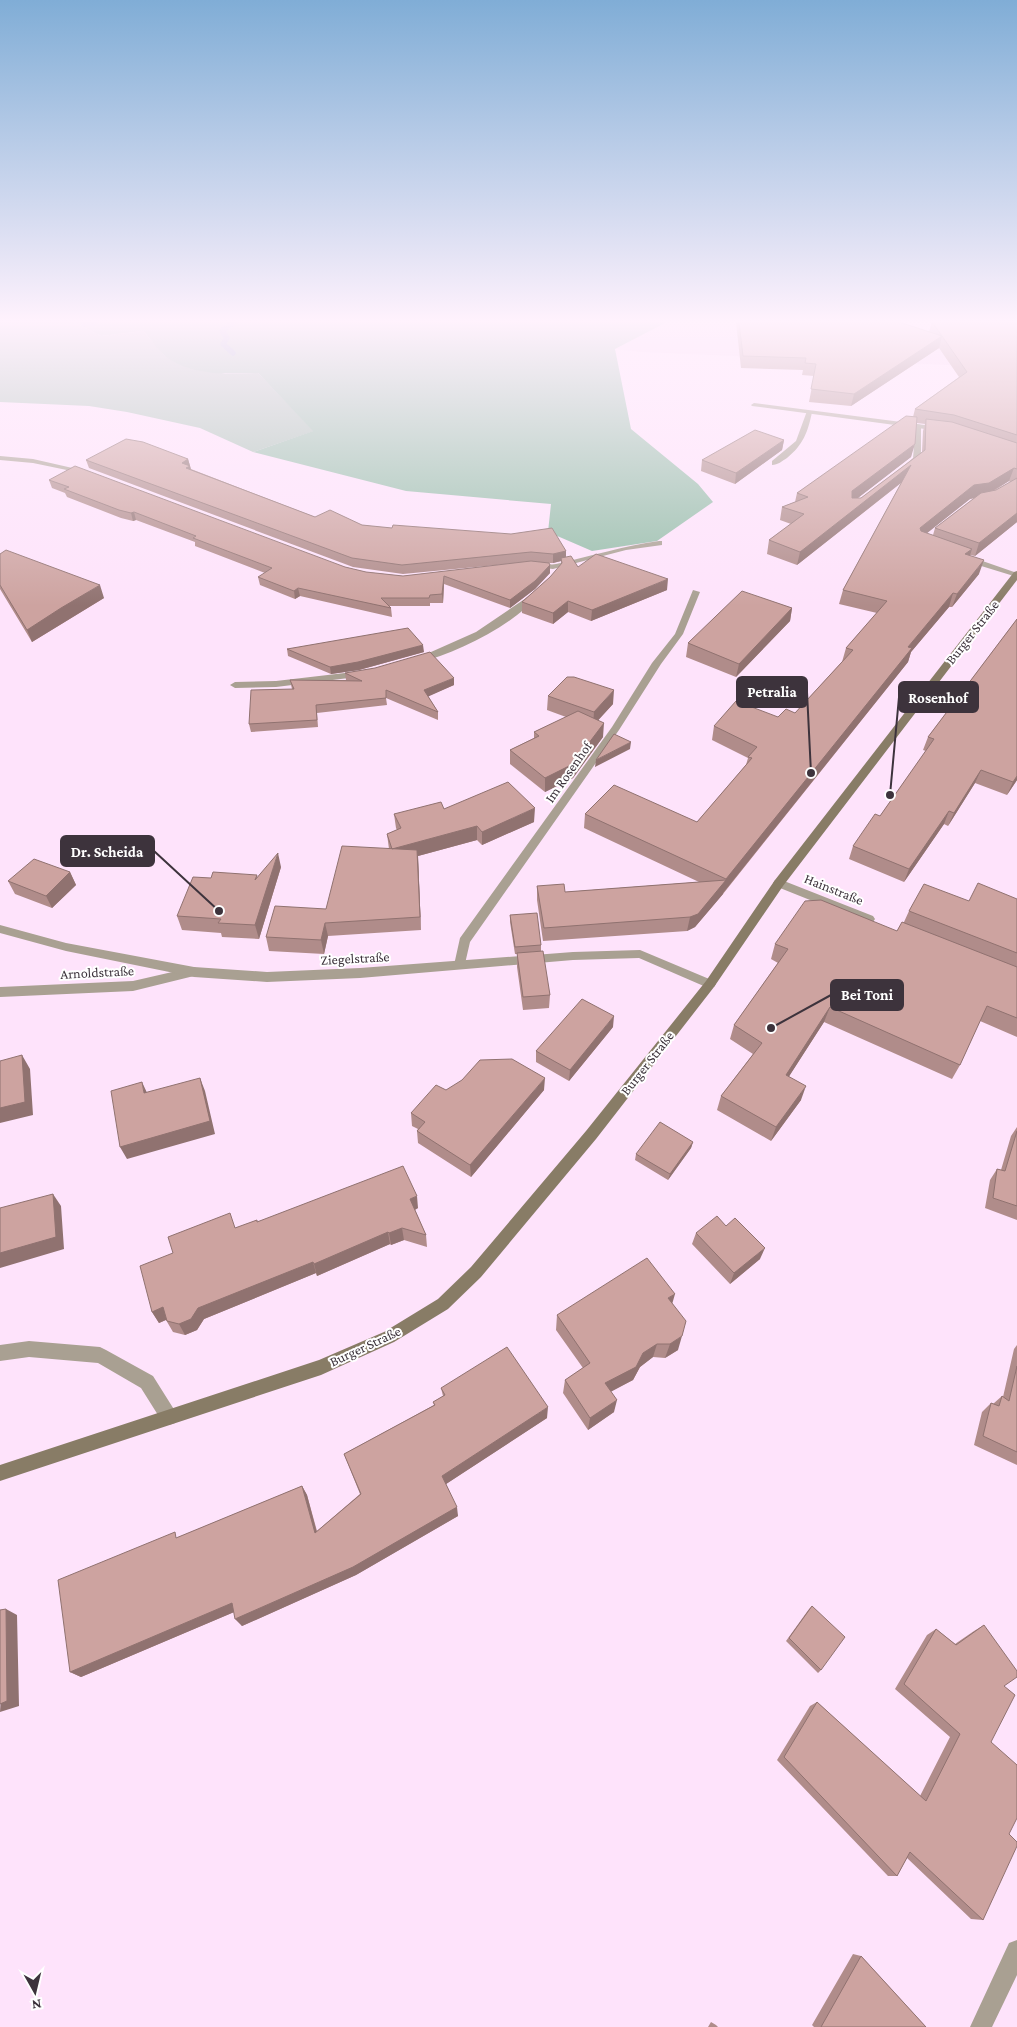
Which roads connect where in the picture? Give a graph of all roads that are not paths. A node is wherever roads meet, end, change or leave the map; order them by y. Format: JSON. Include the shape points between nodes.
{"nodes":[{"id":1,"x":808,"y":417,"type":"edge"},
{"id":2,"x":848,"y":417,"type":"edge"},
{"id":3,"x":918,"y":425,"type":"junction"},
{"id":4,"x":950,"y":430,"type":"edge"},
{"id":5,"x":0,"y":458,"type":"edge"},
{"id":6,"x":775,"y":463,"type":"dead end"},
{"id":7,"x":903,"y":470,"type":"edge"},
{"id":8,"x":92,"y":474,"type":"edge"},
{"id":9,"x":659,"y":543,"type":"dead end"},
{"id":10,"x":955,"y":554,"type":"edge"},
{"id":11,"x":522,"y":566,"type":"edge"},
{"id":12,"x":553,"y":567,"type":"junction"},
{"id":13,"x":1016,"y":575,"type":"edge"},
{"id":14,"x":553,"y":578,"type":"edge"},
{"id":15,"x":544,"y":587,"type":"edge"},
{"id":16,"x":696,"y":592,"type":"dead end"},
{"id":17,"x":405,"y":664,"type":"edge"},
{"id":18,"x":370,"y":672,"type":"edge"},
{"id":19,"x":235,"y":684,"type":"dead end"},
{"id":20,"x":779,"y":883,"type":"junction"},
{"id":21,"x":880,"y":924,"type":"edge"},
{"id":22,"x":0,"y":929,"type":"edge"},
{"id":23,"x":460,"y":965,"type":"junction"},
{"id":24,"x":194,"y":972,"type":"junction"},
{"id":25,"x":710,"y":984,"type":"junction"},
{"id":26,"x":0,"y":992,"type":"edge"},
{"id":27,"x":0,"y":1353,"type":"edge"},
{"id":28,"x":169,"y":1417,"type":"junction"},
{"id":29,"x":0,"y":1474,"type":"edge"},
{"id":30,"x":1017,"y":1952,"type":"edge"},
{"id":31,"x":982,"y":2027,"type":"edge"}],
"edges":[{"from":1,"to":6,"type":"street","via":[[802,439]]},
{"from":2,"to":3,"type":"street"},
{"from":3,"to":4,"type":"street"},
{"from":3,"to":7,"type":"street","via":[[917,459]]},
{"from":5,"to":8,"type":"street","via":[[33,461]]},
{"from":9,"to":12,"type":"street"},
{"from":10,"to":13,"type":"street"},
{"from":11,"to":12,"type":"street"},
{"from":12,"to":14,"type":"street","via":[[556,573]]},
{"from":13,"to":20,"type":"main road","name":"Burger Straße"},
{"from":15,"to":17,"type":"street","via":[[493,627],[455,647]]},
{"from":16,"to":23,"type":"street","name":"Im Rosenhof","via":[[679,634],[464,941]]},
{"from":18,"to":19,"type":"street","via":[[276,684]]},
{"from":20,"to":21,"type":"street","name":"Hainstraße"},
{"from":20,"to":25,"type":"main road","name":"Burger Straße"},
{"from":22,"to":24,"type":"street","name":"Ziegelstraße","via":[[66,947]]},
{"from":23,"to":24,"type":"street","name":"Ziegelstraße","via":[[268,977]]},
{"from":23,"to":25,"type":"street","name":"Ziegelstraße","via":[[640,954]]},
{"from":24,"to":26,"type":"street","name":"Arnoldstraße","via":[[133,986]]},
{"from":25,"to":28,"type":"main road","name":"Burger Straße","via":[[591,1135],[476,1272],[443,1304],[389,1337],[321,1367]]},
{"from":27,"to":28,"type":"street","via":[[29,1349],[100,1355],[147,1382]]},
{"from":28,"to":29,"type":"main road","name":"Burger Straße"},
{"from":30,"to":31,"type":"street"}]}
